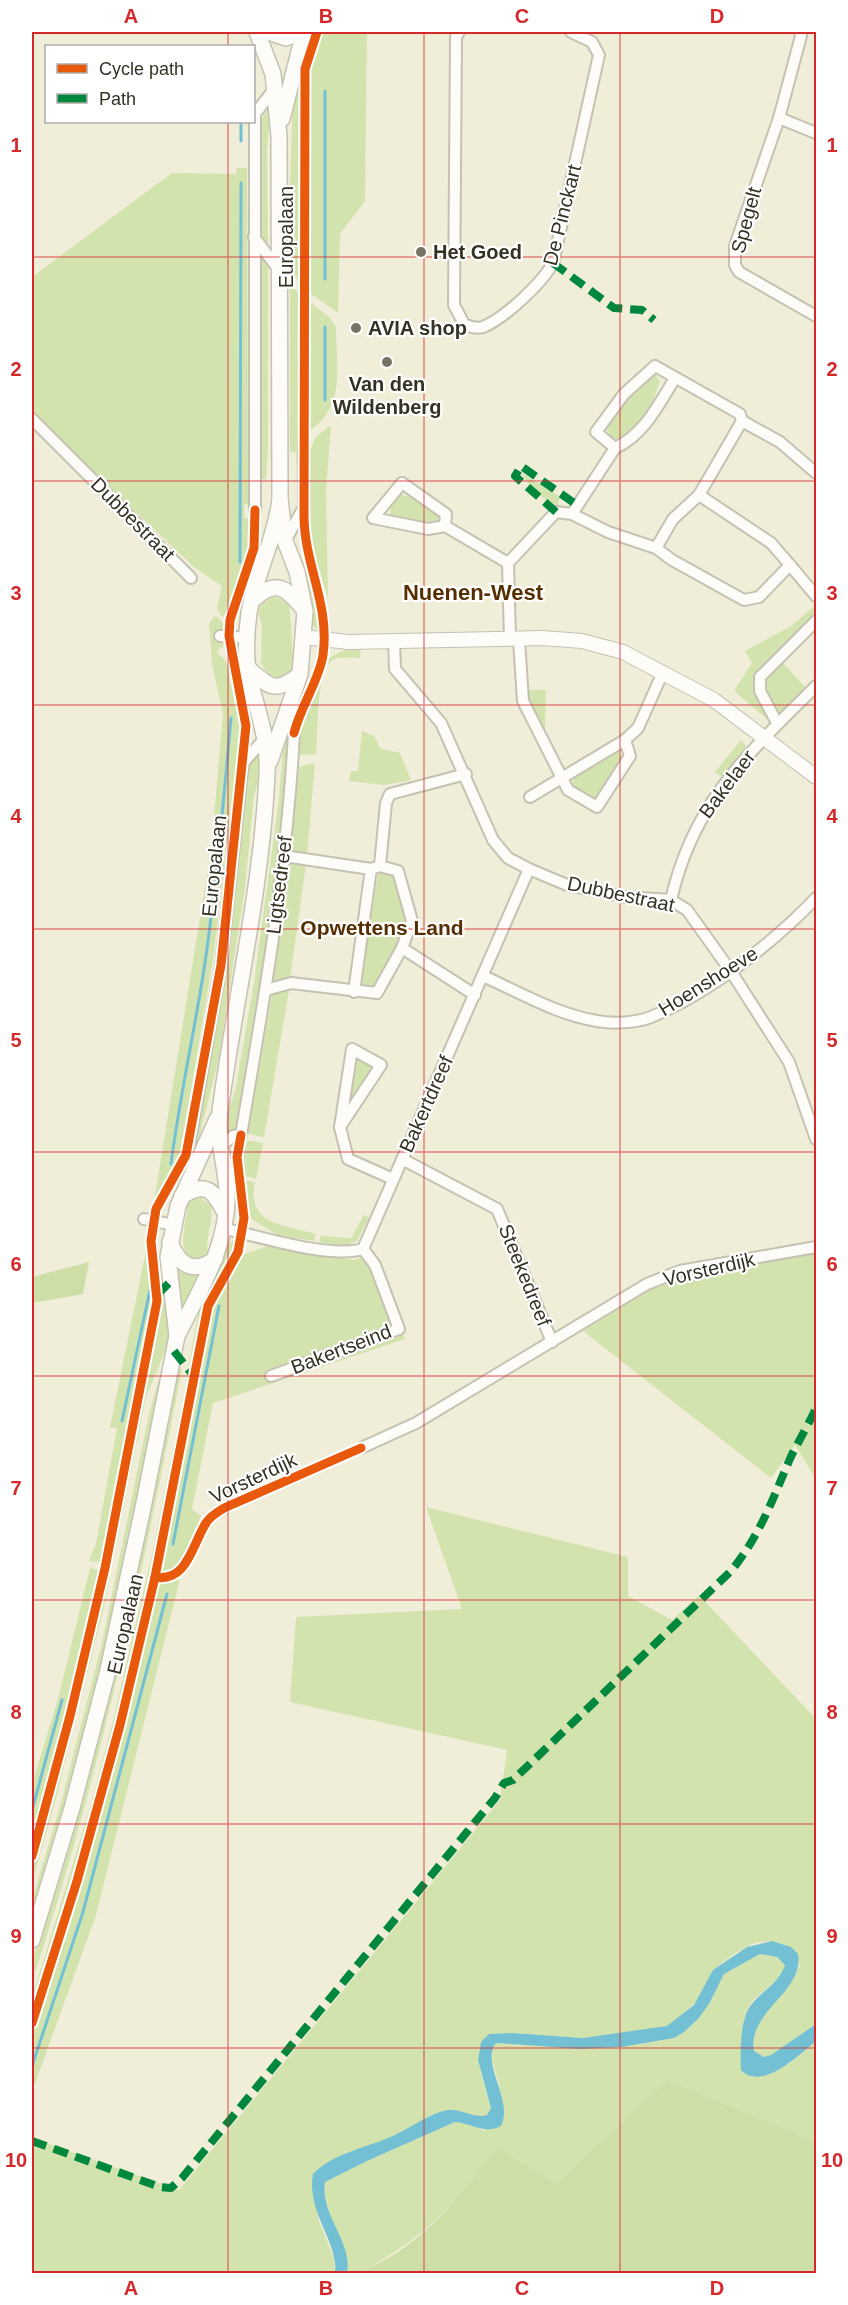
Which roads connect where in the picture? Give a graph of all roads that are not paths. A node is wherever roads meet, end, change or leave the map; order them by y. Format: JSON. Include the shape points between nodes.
{"nodes":[{"id":1,"x":257,"y":32,"type":"edge"},
{"id":2,"x":268,"y":32,"type":"edge"},
{"id":3,"x":302,"y":32,"type":"edge"},
{"id":4,"x":459,"y":32,"type":"edge"},
{"id":5,"x":571,"y":32,"type":"edge"},
{"id":6,"x":800,"y":32,"type":"edge"},
{"id":7,"x":275,"y":88,"type":"junction"},
{"id":8,"x":255,"y":114,"type":"edge"},
{"id":9,"x":779,"y":118,"type":"junction"},
{"id":10,"x":255,"y":123,"type":"edge"},
{"id":11,"x":816,"y":133,"type":"edge"},
{"id":12,"x":279,"y":136,"type":"junction"},
{"id":13,"x":254,"y":237,"type":"junction"},
{"id":14,"x":279,"y":271,"type":"junction"},
{"id":15,"x":816,"y":316,"type":"edge"},
{"id":16,"x":675,"y":378,"type":"junction"},
{"id":17,"x":32,"y":419,"type":"edge"},
{"id":18,"x":742,"y":421,"type":"junction"},
{"id":19,"x":304,"y":445,"type":"dead end"},
{"id":20,"x":615,"y":448,"type":"junction"},
{"id":21,"x":816,"y":472,"type":"edge"},
{"id":22,"x":699,"y":495,"type":"junction"},
{"id":23,"x":280,"y":499,"type":"junction"},
{"id":24,"x":255,"y":510,"type":"dead end"},
{"id":25,"x":574,"y":510,"type":"junction"},
{"id":26,"x":445,"y":526,"type":"junction"},
{"id":27,"x":285,"y":542,"type":"junction"},
{"id":28,"x":656,"y":548,"type":"junction"},
{"id":29,"x":508,"y":562,"type":"junction"},
{"id":30,"x":790,"y":566,"type":"junction"},
{"id":31,"x":191,"y":578,"type":"dead end"},
{"id":32,"x":816,"y":596,"type":"edge"},
{"id":33,"x":254,"y":599,"type":"junction"},
{"id":34,"x":305,"y":611,"type":"junction"},
{"id":35,"x":816,"y":621,"type":"edge"},
{"id":36,"x":220,"y":636,"type":"dead end"},
{"id":37,"x":249,"y":638,"type":"junction"},
{"id":38,"x":304,"y":638,"type":"junction"},
{"id":39,"x":514,"y":640,"type":"junction"},
{"id":40,"x":394,"y":641,"type":"junction"},
{"id":41,"x":249,"y":669,"type":"junction"},
{"id":42,"x":663,"y":672,"type":"junction"},
{"id":43,"x":300,"y":674,"type":"junction"},
{"id":44,"x":816,"y":686,"type":"edge"},
{"id":45,"x":777,"y":723,"type":"junction"},
{"id":46,"x":294,"y":733,"type":"dead end"},
{"id":47,"x":763,"y":737,"type":"junction"},
{"id":48,"x":265,"y":738,"type":"junction"},
{"id":49,"x":626,"y":740,"type":"junction"},
{"id":50,"x":267,"y":773,"type":"junction"},
{"id":51,"x":466,"y":774,"type":"junction"},
{"id":52,"x":816,"y":777,"type":"edge"},
{"id":53,"x":563,"y":779,"type":"junction"},
{"id":54,"x":530,"y":797,"type":"dead end"},
{"id":55,"x":284,"y":856,"type":"junction"},
{"id":56,"x":375,"y":867,"type":"junction"},
{"id":57,"x":529,"y":870,"type":"junction"},
{"id":58,"x":816,"y":898,"type":"edge"},
{"id":59,"x":671,"y":900,"type":"junction"},
{"id":60,"x":402,"y":948,"type":"junction"},
{"id":61,"x":730,"y":970,"type":"junction"},
{"id":62,"x":483,"y":976,"type":"junction"},
{"id":63,"x":266,"y":990,"type":"junction"},
{"id":64,"x":354,"y":992,"type":"junction"},
{"id":65,"x":475,"y":995,"type":"junction"},
{"id":66,"x":220,"y":1113,"type":"junction"},
{"id":67,"x":340,"y":1127,"type":"junction"},
{"id":68,"x":816,"y":1139,"type":"edge"},
{"id":69,"x":189,"y":1140,"type":"dead end"},
{"id":70,"x":220,"y":1147,"type":"junction"},
{"id":71,"x":402,"y":1159,"type":"junction"},
{"id":72,"x":393,"y":1179,"type":"junction"},
{"id":73,"x":182,"y":1196,"type":"junction"},
{"id":74,"x":144,"y":1219,"type":"dead end"},
{"id":75,"x":224,"y":1221,"type":"junction"},
{"id":76,"x":174,"y":1225,"type":"junction"},
{"id":77,"x":170,"y":1242,"type":"junction"},
{"id":78,"x":816,"y":1247,"type":"edge"},
{"id":79,"x":363,"y":1248,"type":"junction"},
{"id":80,"x":215,"y":1259,"type":"junction"},
{"id":81,"x":177,"y":1336,"type":"junction"},
{"id":82,"x":552,"y":1342,"type":"junction"},
{"id":83,"x":271,"y":1376,"type":"dead end"},
{"id":84,"x":361,"y":1448,"type":"dead end"},
{"id":85,"x":32,"y":1940,"type":"edge"}],
"edges":[{"from":1,"to":7,"type":"main road","name":"Europalaan"},
{"from":2,"to":3,"type":"main road","via":[[286,38]]},
{"from":3,"to":12,"type":"main road","name":"Europalaan"},
{"from":4,"to":5,"type":"street","name":"De Pinckart","via":[[454,305],[464,324],[475,328],[502,314],[547,275],[553,263],[599,55],[592,42]]},
{"from":6,"to":9,"type":"street","name":"Spegelt"},
{"from":7,"to":8,"type":"street","name":"Europalaan"},
{"from":7,"to":12,"type":"main road","name":"Europalaan"},
{"from":9,"to":11,"type":"street"},
{"from":9,"to":15,"type":"street","name":"Spegelt","via":[[735,246],[735,265],[739,272]]},
{"from":10,"to":13,"type":"street","name":"Europalaan"},
{"from":12,"to":14,"type":"main road","name":"Europalaan"},
{"from":13,"to":14,"type":"street"},
{"from":13,"to":24,"type":"street","name":"Europalaan"},
{"from":14,"to":23,"type":"main road","name":"Europalaan"},
{"from":16,"to":18,"type":"street","via":[[740,414]]},
{"from":16,"to":20,"type":"street","via":[[645,424],[630,441]]},
{"from":16,"to":20,"type":"street","via":[[655,366],[624,394],[596,432]]},
{"from":17,"to":31,"type":"street","name":"Dubbestraat"},
{"from":18,"to":21,"type":"street","via":[[780,442]]},
{"from":18,"to":22,"type":"street"},
{"from":19,"to":27,"type":"street","via":[[304,507]]},
{"from":20,"to":25,"type":"street"},
{"from":22,"to":28,"type":"street","via":[[673,519]]},
{"from":22,"to":30,"type":"street","via":[[771,543]]},
{"from":23,"to":27,"type":"main road","name":"Europalaan"},
{"from":23,"to":33,"type":"main road","name":"Europalaan"},
{"from":25,"to":28,"type":"street","via":[[608,532]]},
{"from":25,"to":29,"type":"street","via":[[556,512]]},
{"from":26,"to":26,"type":"street","via":[[446,514],[402,483],[373,518],[428,528]]},
{"from":26,"to":29,"type":"street"},
{"from":27,"to":34,"type":"main road","name":"Europalaan","via":[[297,572]]},
{"from":28,"to":30,"type":"street","via":[[744,600],[759,597]]},
{"from":29,"to":39,"type":"street"},
{"from":30,"to":32,"type":"street"},
{"from":33,"to":34,"type":"main road","via":[[266,590],[281,588]]},
{"from":33,"to":37,"type":"main road","via":[[249,613]]},
{"from":34,"to":38,"type":"main road"},
{"from":35,"to":45,"type":"street","via":[[760,677],[760,691]]},
{"from":36,"to":37,"type":"street"},
{"from":37,"to":41,"type":"main road"},
{"from":38,"to":40,"type":"street"},
{"from":38,"to":43,"type":"main road"},
{"from":39,"to":40,"type":"street"},
{"from":39,"to":42,"type":"street","via":[[582,641],[623,652]]},
{"from":39,"to":53,"type":"street","via":[[523,701]]},
{"from":40,"to":51,"type":"street","name":"Dubbestraat","via":[[395,669],[441,723]]},
{"from":41,"to":43,"type":"main road","via":[[266,684],[277,687]]},
{"from":41,"to":48,"type":"main road"},
{"from":42,"to":47,"type":"street","via":[[726,708]]},
{"from":42,"to":49,"type":"street","via":[[638,728]]},
{"from":43,"to":50,"type":"main road"},
{"from":44,"to":45,"type":"street","name":"Bakelaer"},
{"from":45,"to":47,"type":"street","name":"Bakelaer"},
{"from":46,"to":55,"type":"street","name":"Ligtsedreef"},
{"from":47,"to":52,"type":"street"},
{"from":47,"to":59,"type":"street","name":"Bakelaer","via":[[710,802],[691,835]]},
{"from":48,"to":50,"type":"main road"},
{"from":48,"to":69,"type":"street","name":"Europalaan","via":[[243,763],[221,965]]},
{"from":49,"to":53,"type":"street"},
{"from":49,"to":53,"type":"street","via":[[630,756],[597,807],[568,790]]},
{"from":50,"to":66,"type":"main road","via":[[249,941]]},
{"from":51,"to":56,"type":"street","via":[[390,794]]},
{"from":51,"to":57,"type":"street","name":"Dubbestraat","via":[[496,846]]},
{"from":53,"to":54,"type":"street"},
{"from":55,"to":56,"type":"street"},
{"from":55,"to":63,"type":"street","name":"Ligtsedreef"},
{"from":56,"to":60,"type":"street","via":[[398,871],[412,921]]},
{"from":56,"to":64,"type":"street"},
{"from":57,"to":59,"type":"street","name":"Dubbestraat","via":[[586,890]]},
{"from":57,"to":62,"type":"street","name":"Bakertdreef"},
{"from":58,"to":61,"type":"street","name":"Hoenshoeve","via":[[785,931]]},
{"from":59,"to":61,"type":"street","name":"Dubbestraat","via":[[687,910]]},
{"from":60,"to":64,"type":"street","via":[[377,993]]},
{"from":60,"to":65,"type":"street"},
{"from":61,"to":62,"type":"street","name":"Hoenshoeve","via":[[649,1017],[600,1022],[578,1017]]},
{"from":61,"to":68,"type":"street","name":"Dubbestraat","via":[[789,1062]]},
{"from":62,"to":65,"type":"street","name":"Bakertdreef"},
{"from":63,"to":64,"type":"street","via":[[291,983]]},
{"from":63,"to":70,"type":"street","name":"Ligtsedreef","via":[[241,1134]]},
{"from":65,"to":71,"type":"street","name":"Bakertdreef"},
{"from":66,"to":70,"type":"main road"},
{"from":66,"to":73,"type":"main road"},
{"from":67,"to":67,"type":"street","via":[[381,1065],[352,1049],[345,1094]]},
{"from":67,"to":72,"type":"street","via":[[348,1159]]},
{"from":70,"to":75,"type":"main road","via":[[227,1194]]},
{"from":71,"to":72,"type":"street","name":"Bakertdreef"},
{"from":71,"to":82,"type":"street","name":"Steekedreef","via":[[497,1209]]},
{"from":72,"to":79,"type":"street","name":"Bakertdreef"},
{"from":73,"to":75,"type":"main road","via":[[197,1188],[208,1190],[216,1197]]},
{"from":73,"to":76,"type":"main road"},
{"from":74,"to":76,"type":"street"},
{"from":75,"to":79,"type":"street","via":[[297,1245],[350,1253]]},
{"from":75,"to":80,"type":"main road"},
{"from":76,"to":77,"type":"main road"},
{"from":77,"to":80,"type":"main road","via":[[175,1256],[187,1267],[197,1268]]},
{"from":77,"to":81,"type":"main road","name":"Europalaan","via":[[168,1257]]},
{"from":78,"to":82,"type":"street","name":"Vorsterdijk","via":[[680,1272],[647,1284]]},
{"from":79,"to":83,"type":"street","name":"Bakertseind","via":[[375,1264],[399,1329]]},
{"from":80,"to":81,"type":"main road","name":"Europalaan"},
{"from":81,"to":85,"type":"main road","name":"Europalaan","via":[[107,1674]]},
{"from":82,"to":84,"type":"street","name":"Vorsterdijk","via":[[416,1423]]}]}
